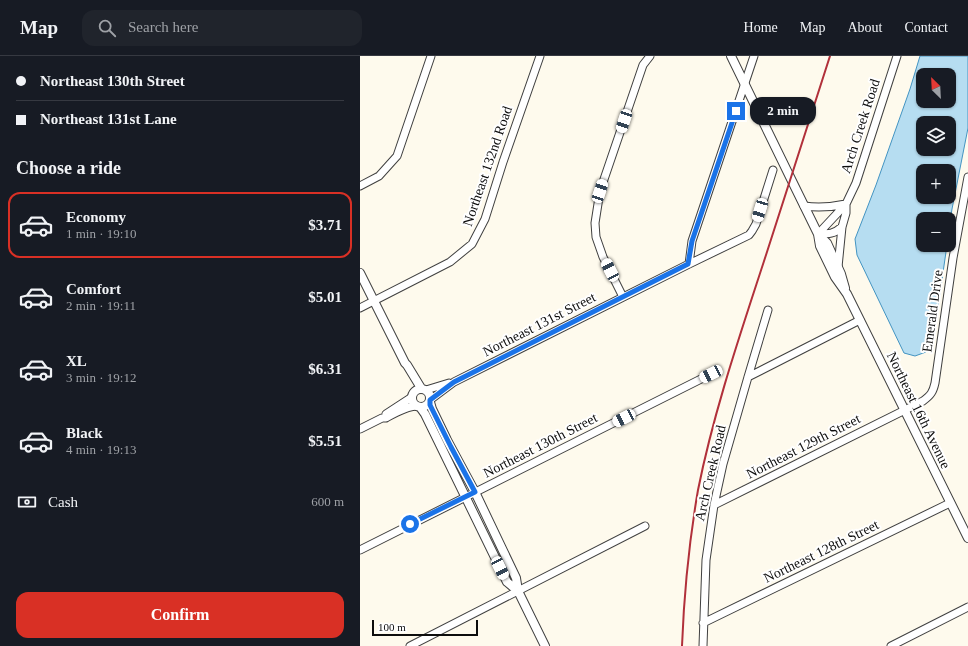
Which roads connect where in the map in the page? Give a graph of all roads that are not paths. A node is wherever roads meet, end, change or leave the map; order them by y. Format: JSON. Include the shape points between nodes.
{"nodes":[{"id":1,"x":431,"y":56,"type":"edge"},
{"id":2,"x":540,"y":56,"type":"edge"},
{"id":3,"x":650,"y":56,"type":"edge"},
{"id":4,"x":731,"y":56,"type":"edge"},
{"id":5,"x":754,"y":56,"type":"edge"},
{"id":6,"x":897,"y":56,"type":"edge"},
{"id":7,"x":745,"y":84,"type":"junction"},
{"id":8,"x":773,"y":170,"type":"dead end"},
{"id":9,"x":968,"y":177,"type":"edge"},
{"id":10,"x":360,"y":186,"type":"edge"},
{"id":11,"x":846,"y":204,"type":"junction"},
{"id":12,"x":804,"y":206,"type":"junction"},
{"id":13,"x":842,"y":227,"type":"junction"},
{"id":14,"x":818,"y":234,"type":"junction"},
{"id":15,"x":688,"y":264,"type":"junction"},
{"id":16,"x":838,"y":267,"type":"junction"},
{"id":17,"x":360,"y":273,"type":"edge"},
{"id":18,"x":847,"y":294,"type":"junction"},
{"id":19,"x":623,"y":297,"type":"junction"},
{"id":20,"x":374,"y":301,"type":"junction"},
{"id":21,"x":360,"y":308,"type":"edge"},
{"id":22,"x":768,"y":310,"type":"dead end"},
{"id":23,"x":860,"y":320,"type":"junction"},
{"id":24,"x":405,"y":363,"type":"junction"},
{"id":25,"x":711,"y":374,"type":"dead end"},
{"id":26,"x":748,"y":377,"type":"junction"},
{"id":27,"x":452,"y":383,"type":"junction"},
{"id":28,"x":424,"y":389,"type":"junction"},
{"id":29,"x":412,"y":395,"type":"junction"},
{"id":30,"x":430,"y":401,"type":"junction"},
{"id":31,"x":419,"y":406,"type":"junction"},
{"id":32,"x":904,"y":410,"type":"junction"},
{"id":33,"x":382,"y":418,"type":"junction"},
{"id":34,"x":360,"y":429,"type":"edge"},
{"id":35,"x":475,"y":492,"type":"junction"},
{"id":36,"x":465,"y":497,"type":"junction"},
{"id":37,"x":950,"y":503,"type":"junction"},
{"id":38,"x":714,"y":505,"type":"junction"},
{"id":39,"x":645,"y":526,"type":"dead end"},
{"id":40,"x":968,"y":538,"type":"edge"},
{"id":41,"x":360,"y":550,"type":"edge"},
{"id":42,"x":518,"y":591,"type":"junction"},
{"id":43,"x":968,"y":607,"type":"edge"},
{"id":44,"x":703,"y":624,"type":"junction"},
{"id":45,"x":410,"y":646,"type":"edge"},
{"id":46,"x":545,"y":646,"type":"edge"},
{"id":47,"x":703,"y":646,"type":"edge"},
{"id":48,"x":891,"y":646,"type":"edge"}],
"edges":[{"from":1,"to":10,"type":"street","via":[[397,156],[379,176]]},
{"from":2,"to":20,"type":"street","name":"Northeast 132nd Road","via":[[485,218],[472,244],[450,262]]},
{"from":3,"to":19,"type":"street","via":[[643,65],[600,191],[595,223],[596,237],[603,257]]},
{"from":4,"to":7,"type":"street","name":"Northeast 16th Avenue"},
{"from":5,"to":7,"type":"street"},
{"from":6,"to":11,"type":"street","name":"Arch Creek Road","via":[[856,183]]},
{"from":7,"to":12,"type":"street","name":"Northeast 16th Avenue"},
{"from":7,"to":15,"type":"street","via":[[692,241]]},
{"from":8,"to":15,"type":"street","name":"Northeast 131st Street","via":[[756,224],[749,235]]},
{"from":9,"to":32,"type":"street","name":"Emerald Drive","via":[[933,392],[923,401]]},
{"from":11,"to":12,"type":"street"},
{"from":11,"to":13,"type":"street","name":"Arch Creek Road"},
{"from":11,"to":14,"type":"street","name":"Arch Creek Road"},
{"from":12,"to":14,"type":"street","name":"Northeast 16th Avenue"},
{"from":13,"to":14,"type":"street","via":[[833,233]]},
{"from":13,"to":16,"type":"street","name":"Arch Creek Road"},
{"from":14,"to":16,"type":"street","name":"Northeast 16th Avenue","via":[[827,243]]},
{"from":14,"to":18,"type":"street","name":"Northeast 16th Avenue","via":[[820,246],[835,277]]},
{"from":15,"to":19,"type":"street","name":"Northeast 131st Street"},
{"from":16,"to":18,"type":"street","name":"Northeast 16th Avenue"},
{"from":17,"to":20,"type":"street"},
{"from":18,"to":23,"type":"street","name":"Northeast 16th Avenue"},
{"from":19,"to":27,"type":"street","name":"Northeast 131st Street"},
{"from":20,"to":21,"type":"street","name":"Northeast 132nd Road"},
{"from":20,"to":24,"type":"street"},
{"from":22,"to":26,"type":"street","name":"Arch Creek Road"},
{"from":23,"to":26,"type":"street"},
{"from":23,"to":32,"type":"street","name":"Northeast 16th Avenue"},
{"from":24,"to":28,"type":"street"},
{"from":24,"to":29,"type":"street"},
{"from":25,"to":35,"type":"street","name":"Northeast 130th Street"},
{"from":26,"to":38,"type":"street","name":"Arch Creek Road"},
{"from":27,"to":28,"type":"street","name":"Northeast 131st Street"},
{"from":27,"to":30,"type":"street","name":"Northeast 131st Street"},
{"from":28,"to":29,"type":"street","via":[[418,389]]},
{"from":28,"to":30,"type":"street","via":[[430,394]]},
{"from":29,"to":31,"type":"street","via":[[413,402]]},
{"from":29,"to":33,"type":"street"},
{"from":30,"to":31,"type":"street","via":[[425,406]]},
{"from":30,"to":35,"type":"street","via":[[449,444]]},
{"from":31,"to":33,"type":"street","via":[[408,407]]},
{"from":31,"to":36,"type":"street"},
{"from":32,"to":37,"type":"street","name":"Northeast 16th Avenue"},
{"from":32,"to":38,"type":"street","name":"Northeast 129th Street"},
{"from":33,"to":34,"type":"street"},
{"from":35,"to":36,"type":"street","name":"Northeast 130th Street"},
{"from":35,"to":42,"type":"street","via":[[516,578]]},
{"from":36,"to":41,"type":"street","name":"Northeast 130th Street"},
{"from":36,"to":42,"type":"street","via":[[507,582]]},
{"from":37,"to":40,"type":"street","name":"Northeast 16th Avenue"},
{"from":37,"to":44,"type":"street","name":"Northeast 128th Street"},
{"from":38,"to":44,"type":"street","name":"Arch Creek Road","via":[[706,560]]},
{"from":39,"to":42,"type":"street"},
{"from":42,"to":45,"type":"street"},
{"from":42,"to":46,"type":"street"},
{"from":43,"to":48,"type":"street"},
{"from":44,"to":47,"type":"street","name":"Arch Creek Road"}]}
